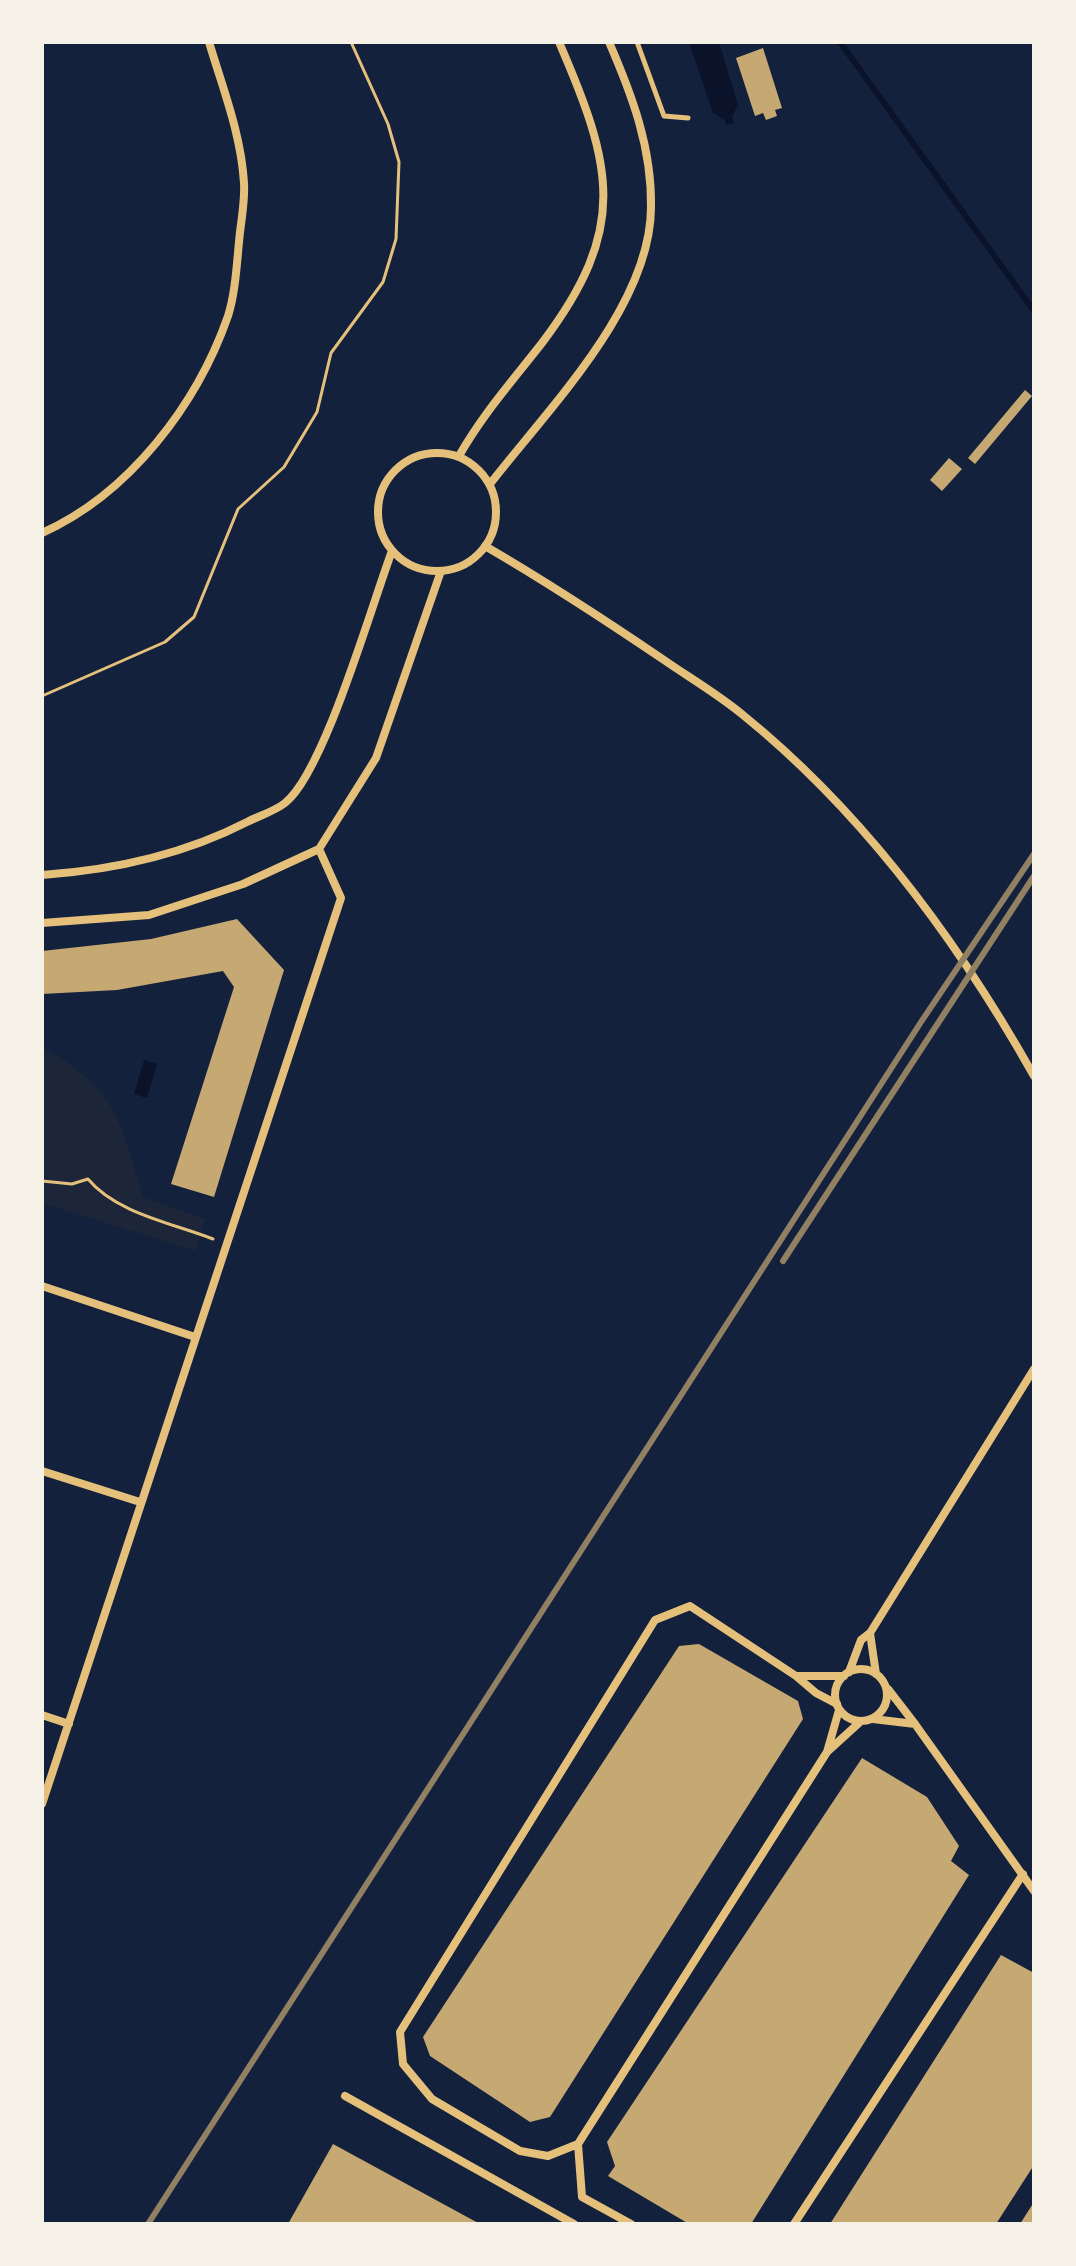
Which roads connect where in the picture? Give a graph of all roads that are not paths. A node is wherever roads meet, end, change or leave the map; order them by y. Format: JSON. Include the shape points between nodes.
{"nodes":[{"id":1,"x":209,"y":42,"type":"edge"},
{"id":2,"x":559,"y":42,"type":"edge"},
{"id":3,"x":609,"y":42,"type":"edge"},
{"id":4,"x":637,"y":42,"type":"edge"},
{"id":5,"x":688,"y":118,"type":"dead end"},
{"id":6,"x":459,"y":456,"type":"junction"},
{"id":7,"x":490,"y":484,"type":"junction"},
{"id":8,"x":42,"y":533,"type":"edge"},
{"id":9,"x":485,"y":546,"type":"junction"},
{"id":10,"x":392,"y":551,"type":"junction"},
{"id":11,"x":441,"y":571,"type":"junction"},
{"id":12,"x":319,"y":849,"type":"junction"},
{"id":13,"x":42,"y":875,"type":"edge"},
{"id":14,"x":42,"y":923,"type":"edge"},
{"id":15,"x":1034,"y":1076,"type":"edge"},
{"id":16,"x":42,"y":1286,"type":"edge"},
{"id":17,"x":195,"y":1337,"type":"junction"},
{"id":18,"x":1034,"y":1369,"type":"edge"},
{"id":19,"x":42,"y":1471,"type":"edge"},
{"id":20,"x":140,"y":1502,"type":"junction"},
{"id":21,"x":870,"y":1633,"type":"junction"},
{"id":22,"x":846,"y":1674,"type":"junction"},
{"id":23,"x":876,"y":1674,"type":"junction"},
{"id":24,"x":796,"y":1676,"type":"junction"},
{"id":25,"x":886,"y":1687,"type":"junction"},
{"id":26,"x":838,"y":1707,"type":"junction"},
{"id":27,"x":42,"y":1715,"type":"edge"},
{"id":28,"x":872,"y":1719,"type":"junction"},
{"id":29,"x":860,"y":1722,"type":"junction"},
{"id":30,"x":69,"y":1724,"type":"junction"},
{"id":31,"x":915,"y":1724,"type":"junction"},
{"id":32,"x":827,"y":1752,"type":"junction"},
{"id":33,"x":42,"y":1804,"type":"edge"},
{"id":34,"x":1023,"y":1874,"type":"junction"},
{"id":35,"x":1034,"y":1891,"type":"edge"},
{"id":36,"x":345,"y":2096,"type":"dead end"},
{"id":37,"x":578,"y":2144,"type":"junction"},
{"id":38,"x":574,"y":2224,"type":"edge"},
{"id":39,"x":631,"y":2224,"type":"edge"},
{"id":40,"x":794,"y":2224,"type":"edge"}],
"edges":[{"from":1,"to":8,"type":"street","via":[[233,114],[245,185],[228,314],[204,370],[168,429],[122,479]]},
{"from":2,"to":6,"type":"street","via":[[604,170],[603,218],[593,261],[565,310],[476,425]]},
{"from":3,"to":7,"type":"street","via":[[643,132],[650,171],[652,210],[642,259],[604,339]]},
{"from":4,"to":5,"type":"lane","via":[[664,116]]},
{"from":6,"to":7,"type":"street"},
{"from":6,"to":10,"type":"street","via":[[420,454],[388,477],[377,515]]},
{"from":7,"to":9,"type":"street","via":[[496,522]]},
{"from":9,"to":11,"type":"street","via":[[461,567]]},
{"from":9,"to":15,"type":"street","via":[[559,589],[743,715],[849,814],[892,862],[1007,1028]]},
{"from":10,"to":11,"type":"street","via":[[423,570]]},
{"from":10,"to":13,"type":"street","via":[[340,700],[310,770],[286,802],[202,846],[95,871]]},
{"from":11,"to":12,"type":"street","via":[[376,758]]},
{"from":12,"to":14,"type":"street","via":[[243,884],[149,915]]},
{"from":12,"to":17,"type":"street","via":[[341,898]]},
{"from":16,"to":17,"type":"street"},
{"from":17,"to":20,"type":"street"},
{"from":18,"to":21,"type":"street"},
{"from":19,"to":20,"type":"street"},
{"from":20,"to":30,"type":"street"},
{"from":21,"to":22,"type":"street","via":[[861,1640]]},
{"from":21,"to":23,"type":"street"},
{"from":22,"to":23,"type":"street","via":[[860,1669]]},
{"from":22,"to":24,"type":"street"},
{"from":22,"to":26,"type":"street","via":[[835,1690]]},
{"from":23,"to":25,"type":"street"},
{"from":24,"to":26,"type":"street"},
{"from":24,"to":37,"type":"street","via":[[690,1606],[655,1620],[400,2032],[403,2064],[432,2099],[520,2151],[548,2156]]},
{"from":25,"to":28,"type":"street","via":[[887,1703]]},
{"from":25,"to":31,"type":"street"},
{"from":26,"to":29,"type":"street"},
{"from":26,"to":32,"type":"street"},
{"from":27,"to":30,"type":"street"},
{"from":28,"to":29,"type":"street"},
{"from":28,"to":31,"type":"street"},
{"from":29,"to":32,"type":"street"},
{"from":30,"to":33,"type":"street"},
{"from":31,"to":34,"type":"street"},
{"from":32,"to":37,"type":"street"},
{"from":34,"to":35,"type":"street"},
{"from":34,"to":40,"type":"street"},
{"from":36,"to":38,"type":"street"},
{"from":37,"to":39,"type":"street","via":[[582,2197]]}]}
